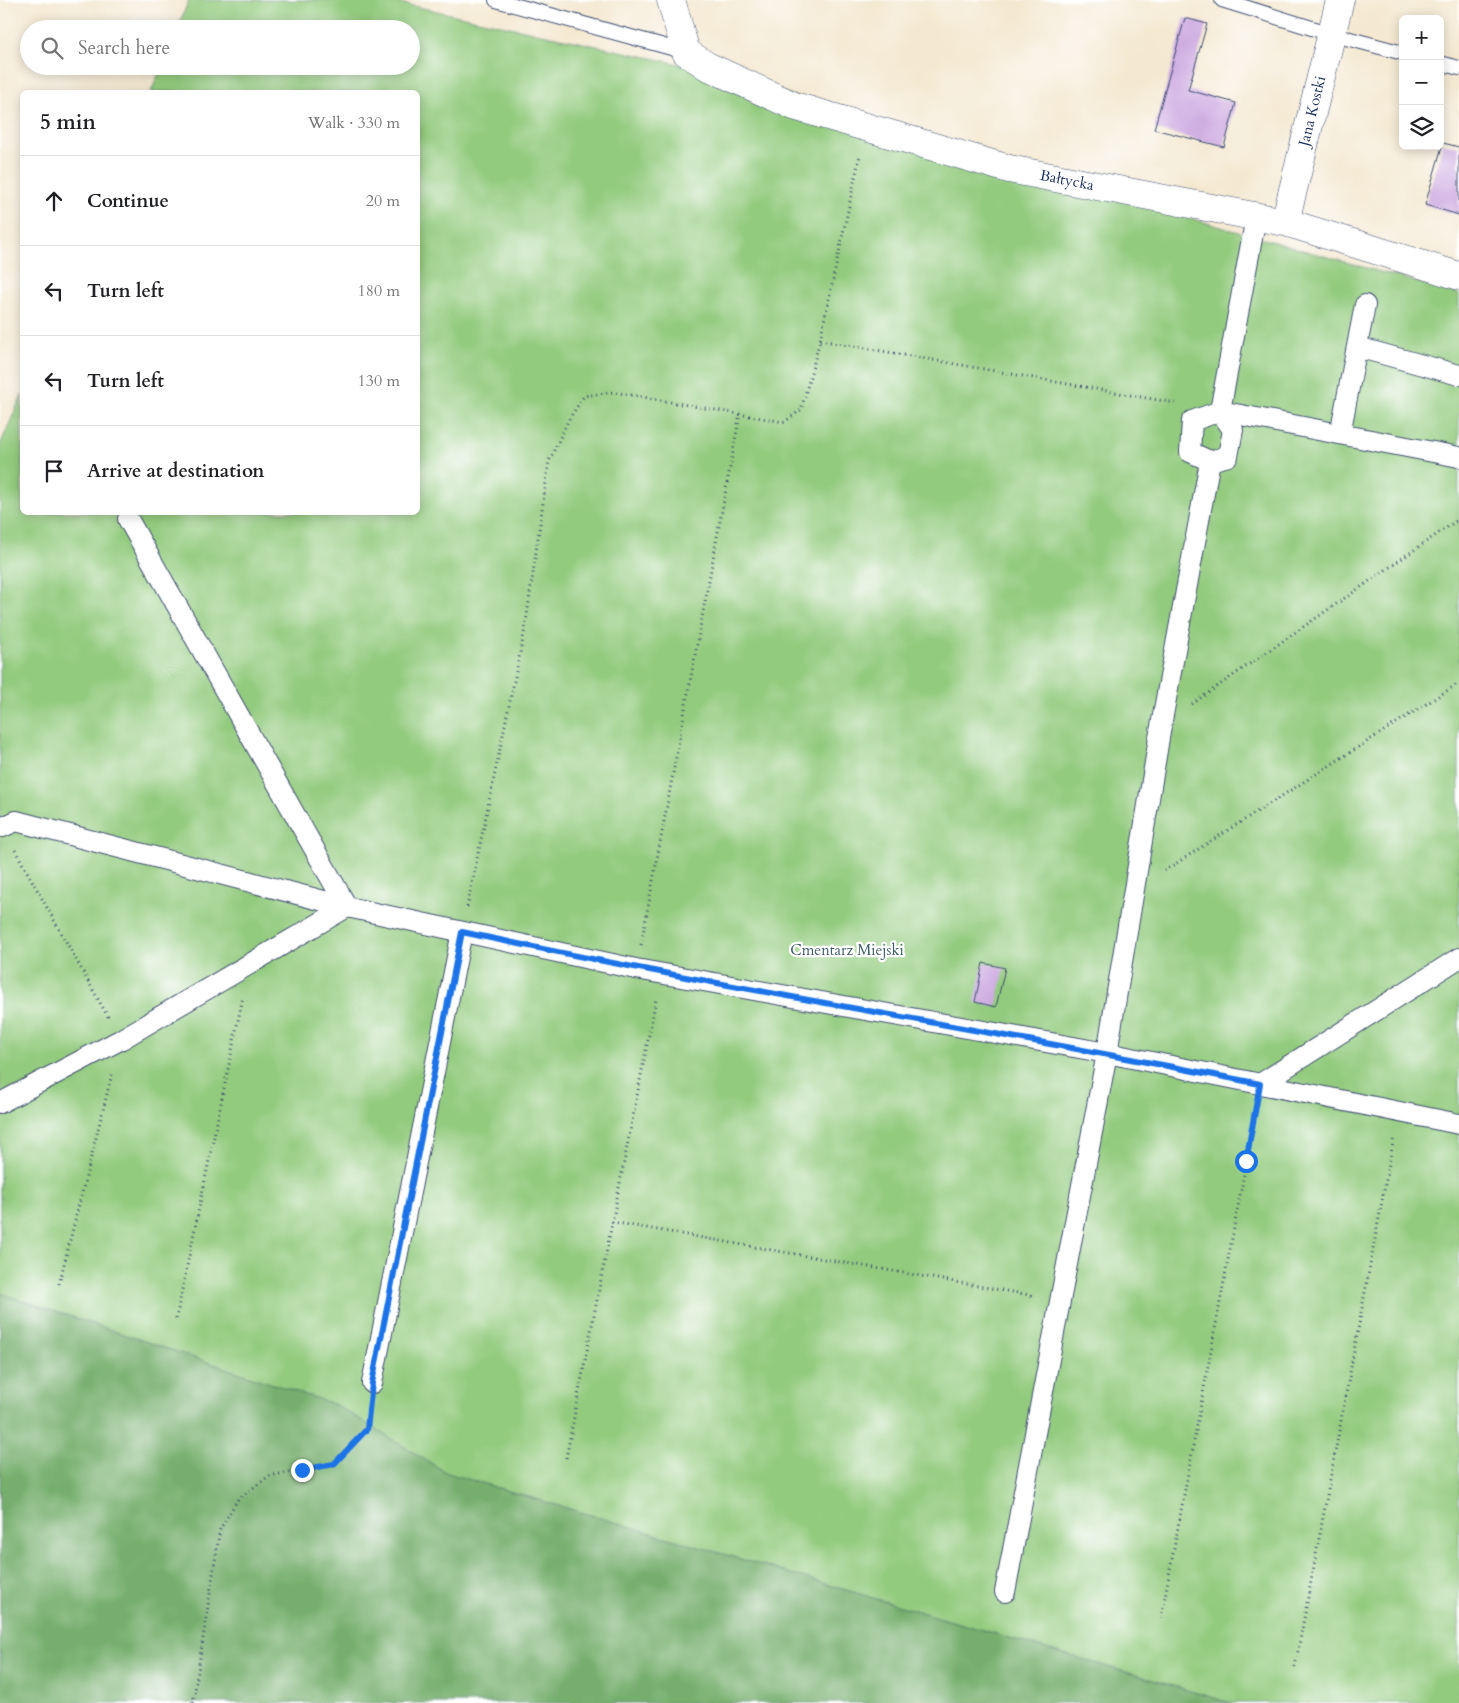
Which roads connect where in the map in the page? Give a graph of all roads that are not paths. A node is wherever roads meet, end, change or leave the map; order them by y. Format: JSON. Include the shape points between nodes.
{"nodes":[{"id":1,"x":496,"y":0,"type":"edge"},
{"id":2,"x":671,"y":0,"type":"edge"},
{"id":3,"x":1222,"y":0,"type":"edge"},
{"id":4,"x":1340,"y":0,"type":"edge"},
{"id":5,"x":1331,"y":34,"type":"junction"},
{"id":6,"x":686,"y":52,"type":"junction"},
{"id":7,"x":1399,"y":52,"type":"edge"},
{"id":8,"x":1444,"y":64,"type":"edge"},
{"id":9,"x":1459,"y":68,"type":"edge"},
{"id":10,"x":1256,"y":216,"type":"junction"},
{"id":11,"x":1285,"y":222,"type":"junction"},
{"id":12,"x":1459,"y":276,"type":"edge"},
{"id":13,"x":1364,"y":305,"type":"dead end"},
{"id":14,"x":1357,"y":348,"type":"junction"},
{"id":15,"x":1459,"y":375,"type":"edge"},
{"id":16,"x":1220,"y":412,"type":"junction"},
{"id":17,"x":1340,"y":434,"type":"junction"},
{"id":18,"x":1459,"y":457,"type":"edge"},
{"id":19,"x":1210,"y":461,"type":"junction"},
{"id":20,"x":128,"y":519,"type":"dead end"},
{"id":21,"x":2,"y":827,"type":"road end"},
{"id":22,"x":347,"y":907,"type":"junction"},
{"id":23,"x":462,"y":932,"type":"junction"},
{"id":24,"x":1459,"y":958,"type":"edge"},
{"id":25,"x":1107,"y":1054,"type":"junction"},
{"id":26,"x":1260,"y":1084,"type":"junction"},
{"id":27,"x":0,"y":1103,"type":"edge"},
{"id":28,"x":1459,"y":1124,"type":"edge"},
{"id":29,"x":372,"y":1383,"type":"road end"},
{"id":30,"x":1005,"y":1592,"type":"dead end"}],
"edges":[{"from":1,"to":6,"type":"lane"},
{"from":2,"to":6,"type":"street"},
{"from":3,"to":5,"type":"lane"},
{"from":4,"to":5,"type":"street","name":"Jana Kostki"},
{"from":5,"to":7,"type":"lane"},
{"from":5,"to":11,"type":"street","name":"Jana Kostki"},
{"from":6,"to":10,"type":"street","name":"Bałtycka","via":[[707,66],[794,106],[1009,169]]},
{"from":8,"to":9,"type":"lane"},
{"from":10,"to":11,"type":"street","name":"Bałtycka"},
{"from":10,"to":16,"type":"street"},
{"from":11,"to":12,"type":"street","name":"Bałtycka"},
{"from":13,"to":14,"type":"street"},
{"from":14,"to":15,"type":"street"},
{"from":14,"to":17,"type":"street"},
{"from":16,"to":17,"type":"street"},
{"from":16,"to":19,"type":"street","via":[[1233,430],[1228,456]]},
{"from":16,"to":19,"type":"street","via":[[1192,421],[1190,452]]},
{"from":17,"to":18,"type":"street"},
{"from":19,"to":25,"type":"street","via":[[1161,726]]},
{"from":20,"to":22,"type":"street"},
{"from":21,"to":22,"type":"street","via":[[16,821]]},
{"from":22,"to":23,"type":"street"},
{"from":22,"to":27,"type":"street","via":[[120,1040]]},
{"from":23,"to":25,"type":"street","via":[[661,974]]},
{"from":23,"to":29,"type":"street"},
{"from":24,"to":26,"type":"street"},
{"from":25,"to":26,"type":"street"},
{"from":25,"to":30,"type":"street"},
{"from":26,"to":28,"type":"street"}]}
